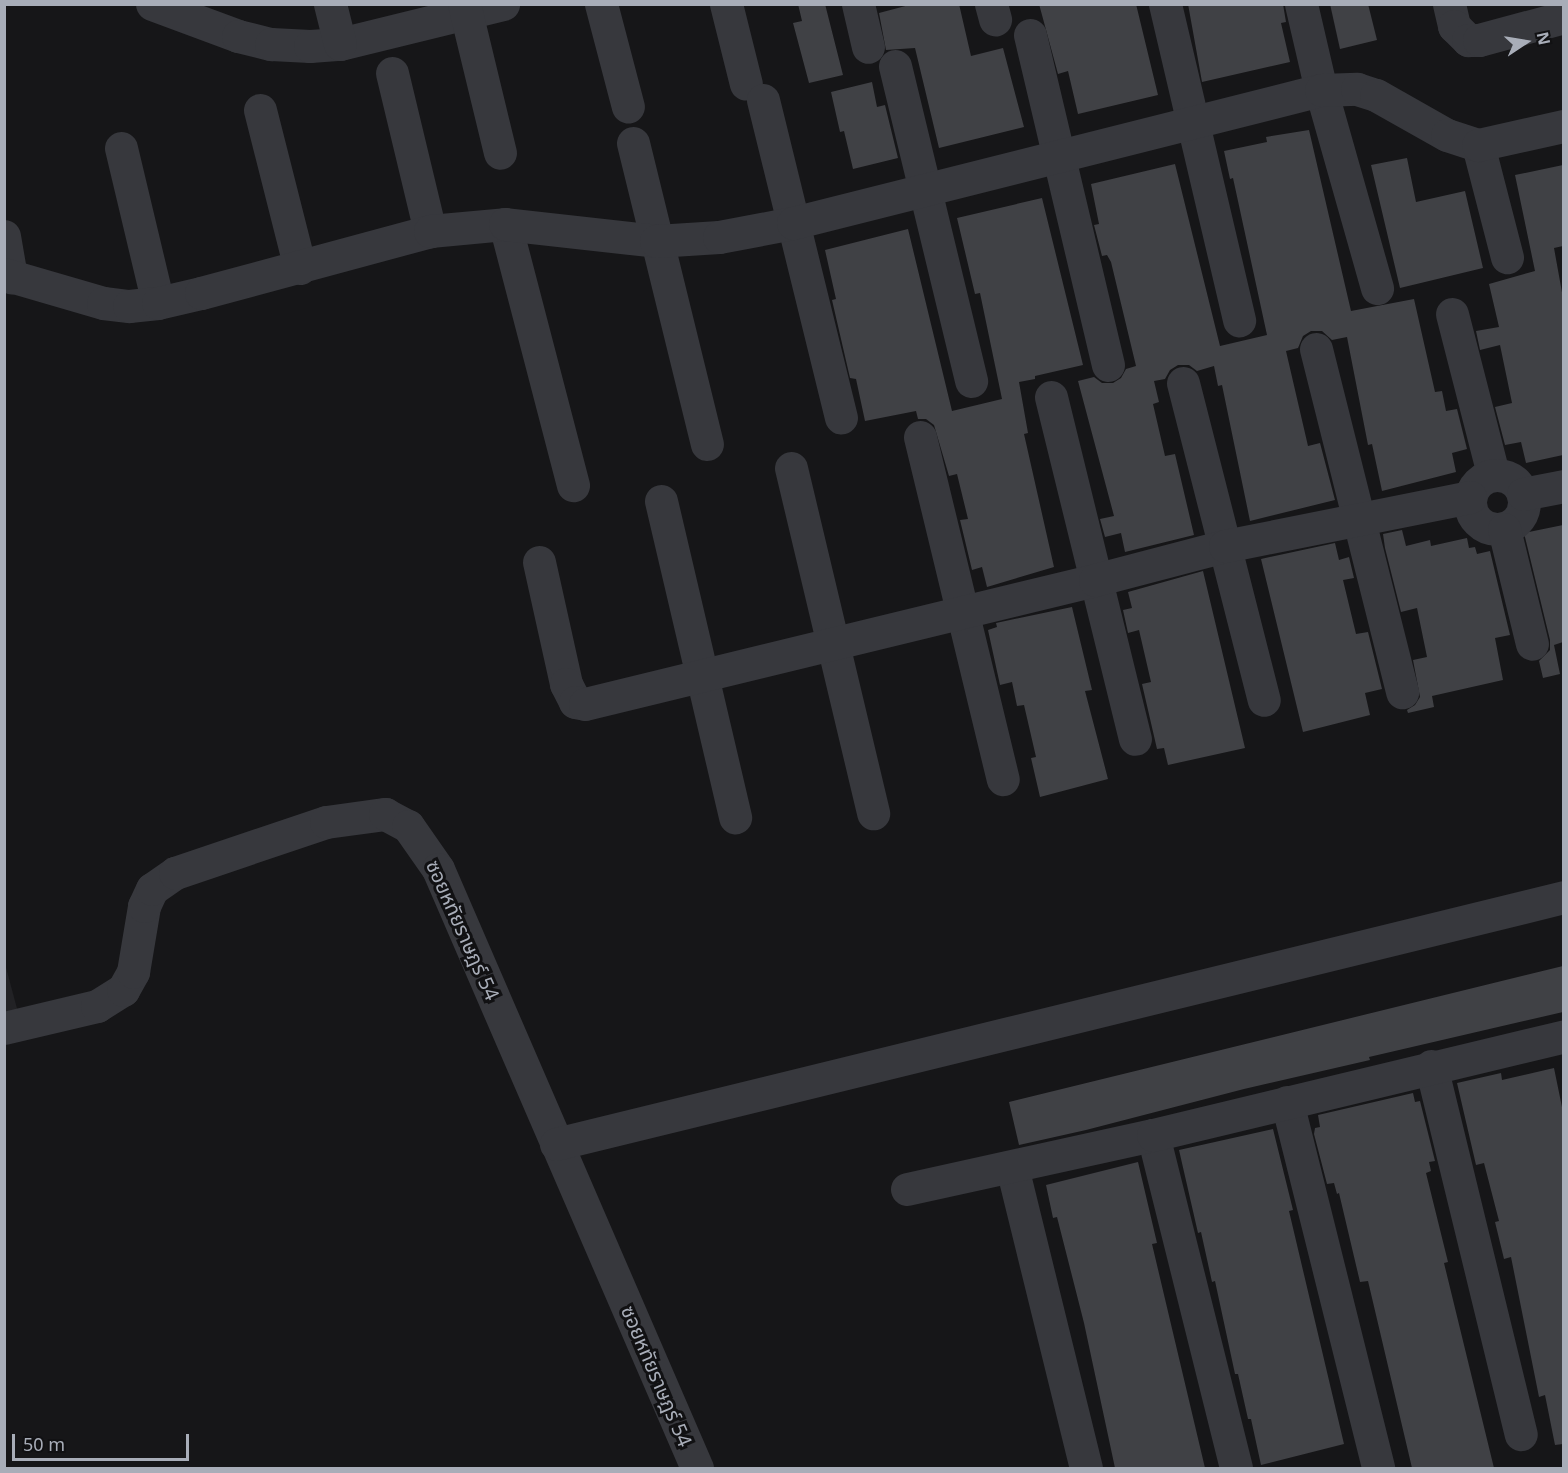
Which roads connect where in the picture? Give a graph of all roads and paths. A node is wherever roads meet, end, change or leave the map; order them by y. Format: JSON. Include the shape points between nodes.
{"nodes":[{"id":1,"x":152,"y":4,"type":"edge"},
{"id":2,"x":330,"y":4,"type":"edge"},
{"id":3,"x":503,"y":4,"type":"edge"},
{"id":4,"x":602,"y":4,"type":"edge"},
{"id":5,"x":726,"y":4,"type":"edge"},
{"id":6,"x":858,"y":4,"type":"edge"},
{"id":7,"x":1165,"y":4,"type":"edge"},
{"id":8,"x":1301,"y":4,"type":"edge"},
{"id":9,"x":1449,"y":4,"type":"edge"},
{"id":10,"x":465,"y":9,"type":"edge"},
{"id":11,"x":212,"y":16,"type":"edge"},
{"id":12,"x":1563,"y":17,"type":"edge"},
{"id":13,"x":1030,"y":35,"type":"dead end"},
{"id":14,"x":340,"y":44,"type":"junction"},
{"id":15,"x":868,"y":48,"type":"dead end"},
{"id":16,"x":895,"y":66,"type":"dead end"},
{"id":17,"x":392,"y":73,"type":"dead end"},
{"id":18,"x":1321,"y":90,"type":"junction"},
{"id":19,"x":628,"y":107,"type":"dead end"},
{"id":20,"x":260,"y":110,"type":"dead end"},
{"id":21,"x":1191,"y":120,"type":"junction"},
{"id":22,"x":1563,"y":126,"type":"edge"},
{"id":23,"x":633,"y":143,"type":"dead end"},
{"id":24,"x":1478,"y":145,"type":"junction"},
{"id":25,"x":121,"y":148,"type":"dead end"},
{"id":26,"x":500,"y":153,"type":"dead end"},
{"id":27,"x":1057,"y":157,"type":"junction"},
{"id":28,"x":925,"y":190,"type":"junction"},
{"id":29,"x":793,"y":223,"type":"junction"},
{"id":30,"x":505,"y":224,"type":"junction"},
{"id":31,"x":430,"y":231,"type":"junction"},
{"id":32,"x":4,"y":236,"type":"edge"},
{"id":33,"x":656,"y":241,"type":"junction"},
{"id":34,"x":1507,"y":257,"type":"dead end"},
{"id":35,"x":300,"y":268,"type":"junction"},
{"id":36,"x":8,"y":275,"type":"edge"},
{"id":37,"x":1377,"y":288,"type":"dead end"},
{"id":38,"x":158,"y":303,"type":"junction"},
{"id":39,"x":1452,"y":314,"type":"dead end"},
{"id":40,"x":1239,"y":320,"type":"dead end"},
{"id":41,"x":1316,"y":349,"type":"dead end"},
{"id":42,"x":1108,"y":365,"type":"dead end"},
{"id":43,"x":971,"y":381,"type":"dead end"},
{"id":44,"x":1183,"y":384,"type":"dead end"},
{"id":45,"x":1051,"y":397,"type":"dead end"},
{"id":46,"x":841,"y":418,"type":"dead end"},
{"id":47,"x":920,"y":437,"type":"dead end"},
{"id":48,"x":706,"y":444,"type":"dead end"},
{"id":49,"x":791,"y":468,"type":"dead end"},
{"id":50,"x":1493,"y":474,"type":"junction"},
{"id":51,"x":573,"y":485,"type":"dead end"},
{"id":52,"x":1563,"y":486,"type":"edge"},
{"id":53,"x":1523,"y":494,"type":"junction"},
{"id":54,"x":1470,"y":497,"type":"junction"},
{"id":55,"x":661,"y":501,"type":"dead end"},
{"id":56,"x":1360,"y":518,"type":"junction"},
{"id":57,"x":1504,"y":529,"type":"junction"},
{"id":58,"x":1225,"y":546,"type":"junction"},
{"id":59,"x":539,"y":562,"type":"dead end"},
{"id":60,"x":1095,"y":580,"type":"junction"},
{"id":61,"x":963,"y":611,"type":"junction"},
{"id":62,"x":832,"y":644,"type":"junction"},
{"id":63,"x":1532,"y":644,"type":"dead end"},
{"id":64,"x":704,"y":677,"type":"junction"},
{"id":65,"x":1402,"y":692,"type":"dead end"},
{"id":66,"x":1264,"y":700,"type":"dead end"},
{"id":67,"x":1135,"y":739,"type":"dead end"},
{"id":68,"x":1003,"y":779,"type":"dead end"},
{"id":69,"x":873,"y":813,"type":"dead end"},
{"id":70,"x":735,"y":817,"type":"dead end"},
{"id":71,"x":1563,"y":897,"type":"edge"},
{"id":72,"x":4,"y":1028,"type":"edge"},
{"id":73,"x":1563,"y":1036,"type":"edge"},
{"id":74,"x":1431,"y":1066,"type":"junction"},
{"id":75,"x":1287,"y":1102,"type":"junction"},
{"id":76,"x":1153,"y":1135,"type":"junction"},
{"id":77,"x":556,"y":1144,"type":"junction"},
{"id":78,"x":1012,"y":1167,"type":"junction"},
{"id":79,"x":907,"y":1189,"type":"dead end"},
{"id":80,"x":1521,"y":1434,"type":"dead end"},
{"id":81,"x":697,"y":1468,"type":"edge"},
{"id":82,"x":1086,"y":1468,"type":"edge"},
{"id":83,"x":1236,"y":1468,"type":"edge"},
{"id":84,"x":1378,"y":1468,"type":"edge"}],
"edges":[{"from":1,"to":11,"type":"street"},
{"from":2,"to":14,"type":"street"},
{"from":3,"to":10,"type":"street"},
{"from":4,"to":19,"type":"street"},
{"from":5,"to":29,"type":"street"},
{"from":6,"to":15,"type":"street"},
{"from":7,"to":21,"type":"street"},
{"from":8,"to":18,"type":"street"},
{"from":9,"to":12,"type":"street","via":[[1454,26],[1468,40]]},
{"from":10,"to":14,"type":"street"},
{"from":10,"to":26,"type":"street"},
{"from":11,"to":14,"type":"street","via":[[271,44]]},
{"from":13,"to":27,"type":"street"},
{"from":16,"to":28,"type":"street"},
{"from":17,"to":31,"type":"street"},
{"from":18,"to":21,"type":"street"},
{"from":18,"to":24,"type":"street","via":[[1357,89],[1376,95],[1447,135]]},
{"from":18,"to":37,"type":"street"},
{"from":20,"to":35,"type":"street"},
{"from":21,"to":27,"type":"street"},
{"from":21,"to":40,"type":"street"},
{"from":22,"to":24,"type":"street"},
{"from":23,"to":33,"type":"street"},
{"from":24,"to":34,"type":"street"},
{"from":25,"to":38,"type":"street"},
{"from":27,"to":28,"type":"street"},
{"from":27,"to":42,"type":"street"},
{"from":28,"to":29,"type":"street"},
{"from":28,"to":43,"type":"street"},
{"from":29,"to":33,"type":"street","via":[[700,239]]},
{"from":29,"to":46,"type":"street"},
{"from":30,"to":31,"type":"street"},
{"from":30,"to":33,"type":"street"},
{"from":30,"to":51,"type":"street"},
{"from":31,"to":35,"type":"street"},
{"from":32,"to":36,"type":"street"},
{"from":33,"to":48,"type":"street"},
{"from":35,"to":38,"type":"street"},
{"from":36,"to":38,"type":"street","via":[[103,303]]},
{"from":39,"to":50,"type":"street"},
{"from":41,"to":56,"type":"street"},
{"from":44,"to":58,"type":"street"},
{"from":45,"to":60,"type":"street"},
{"from":47,"to":61,"type":"street"},
{"from":49,"to":62,"type":"street"},
{"from":50,"to":53,"type":"street","via":[[1512,479]]},
{"from":50,"to":54,"type":"street","via":[[1480,479]]},
{"from":52,"to":53,"type":"street"},
{"from":53,"to":57,"type":"street","via":[[1523,512]]},
{"from":54,"to":56,"type":"street"},
{"from":54,"to":57,"type":"street","via":[[1472,513],[1482,525]]},
{"from":55,"to":64,"type":"street"},
{"from":56,"to":58,"type":"street"},
{"from":56,"to":65,"type":"street"},
{"from":57,"to":63,"type":"street"},
{"from":58,"to":60,"type":"street"},
{"from":58,"to":66,"type":"street"},
{"from":59,"to":64,"type":"street","via":[[566,684],[575,702],[585,704]]},
{"from":60,"to":61,"type":"street"},
{"from":60,"to":67,"type":"street"},
{"from":61,"to":62,"type":"street"},
{"from":61,"to":68,"type":"street"},
{"from":62,"to":64,"type":"street"},
{"from":62,"to":69,"type":"street"},
{"from":64,"to":70,"type":"street"},
{"from":71,"to":77,"type":"street"},
{"from":72,"to":77,"type":"street","name":"ซอยหทัยราษฎร์ 54","via":[[97,1006],[123,990],[133,972],[144,906],[152,889],[175,873],[326,822],[385,814],[408,826],[438,869]]},
{"from":73,"to":74,"type":"street"},
{"from":74,"to":75,"type":"street"},
{"from":74,"to":80,"type":"street"},
{"from":75,"to":76,"type":"street"},
{"from":75,"to":84,"type":"street"},
{"from":76,"to":78,"type":"street"},
{"from":76,"to":83,"type":"street"},
{"from":77,"to":81,"type":"street","name":"ซอยหทัยราษฎร์ 54"},
{"from":78,"to":79,"type":"street"},
{"from":78,"to":82,"type":"street"}]}
